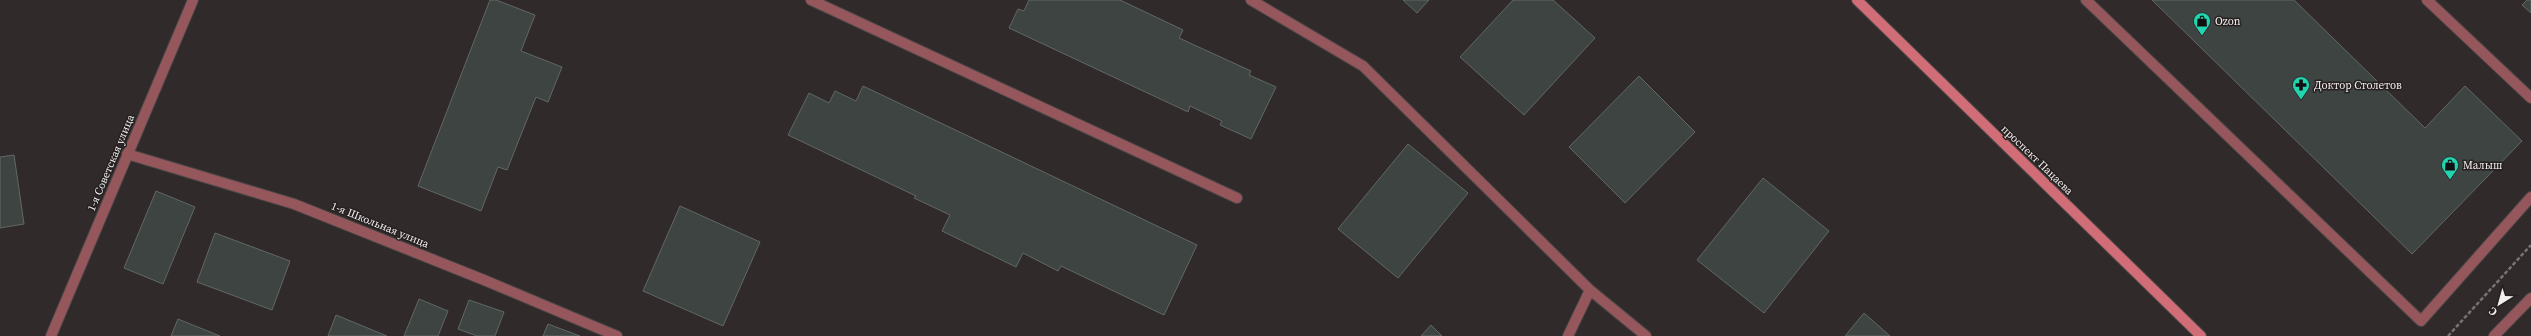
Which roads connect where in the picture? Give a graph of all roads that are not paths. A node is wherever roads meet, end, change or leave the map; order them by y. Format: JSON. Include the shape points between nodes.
{"nodes":[{"id":1,"x":193,"y":0,"type":"edge"},
{"id":2,"x":811,"y":0,"type":"edge"},
{"id":3,"x":1251,"y":0,"type":"edge"},
{"id":4,"x":1857,"y":0,"type":"edge"},
{"id":5,"x":2086,"y":0,"type":"edge"},
{"id":6,"x":2427,"y":0,"type":"edge"},
{"id":7,"x":2531,"y":98,"type":"edge"},
{"id":8,"x":127,"y":154,"type":"junction"},
{"id":9,"x":2531,"y":196,"type":"edge"},
{"id":10,"x":1237,"y":198,"type":"dead end"},
{"id":11,"x":1590,"y":290,"type":"junction"},
{"id":12,"x":2531,"y":298,"type":"edge"},
{"id":13,"x":51,"y":336,"type":"edge"},
{"id":14,"x":617,"y":336,"type":"edge"},
{"id":15,"x":1568,"y":336,"type":"edge"},
{"id":16,"x":1646,"y":336,"type":"edge"},
{"id":17,"x":2201,"y":336,"type":"edge"},
{"id":18,"x":2494,"y":336,"type":"edge"}],
"edges":[{"from":1,"to":8,"type":"street","name":"1-я Советская улица"},
{"from":2,"to":10,"type":"street"},
{"from":3,"to":11,"type":"street","via":[[1363,66]]},
{"from":4,"to":17,"type":"main road","name":"проспект Пацаева"},
{"from":5,"to":9,"type":"street","via":[[2421,321]]},
{"from":6,"to":7,"type":"street"},
{"from":8,"to":13,"type":"street","name":"1-я Советская улица"},
{"from":8,"to":14,"type":"street","name":"1-я Школьная улица","via":[[294,204]]},
{"from":11,"to":15,"type":"street"},
{"from":11,"to":16,"type":"street"},
{"from":12,"to":18,"type":"street"}]}
